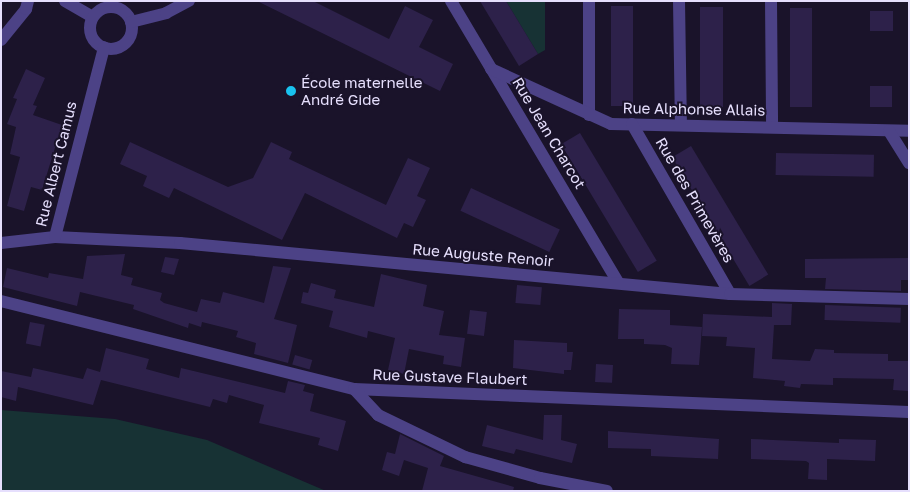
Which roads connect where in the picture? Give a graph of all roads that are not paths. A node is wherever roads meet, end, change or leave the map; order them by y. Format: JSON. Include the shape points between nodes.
{"nodes":[{"id":1,"x":28,"y":1,"type":"edge"},
{"id":2,"x":65,"y":1,"type":"edge"},
{"id":3,"x":189,"y":1,"type":"edge"},
{"id":4,"x":451,"y":1,"type":"edge"},
{"id":5,"x":589,"y":1,"type":"edge"},
{"id":6,"x":679,"y":1,"type":"edge"},
{"id":7,"x":771,"y":1,"type":"edge"},
{"id":8,"x":93,"y":17,"type":"junction"},
{"id":9,"x":131,"y":22,"type":"junction"},
{"id":10,"x":1,"y":40,"type":"edge"},
{"id":11,"x":104,"y":48,"type":"junction"},
{"id":12,"x":491,"y":69,"type":"junction"},
{"id":13,"x":589,"y":116,"type":"junction"},
{"id":14,"x":632,"y":124,"type":"junction"},
{"id":15,"x":680,"y":124,"type":"junction"},
{"id":16,"x":772,"y":127,"type":"junction"},
{"id":17,"x":889,"y":131,"type":"junction"},
{"id":18,"x":909,"y":131,"type":"edge"},
{"id":19,"x":909,"y":163,"type":"edge"},
{"id":20,"x":55,"y":237,"type":"junction"},
{"id":21,"x":1,"y":244,"type":"edge"},
{"id":22,"x":618,"y":282,"type":"junction"},
{"id":23,"x":730,"y":294,"type":"junction"},
{"id":24,"x":909,"y":299,"type":"edge"},
{"id":25,"x":1,"y":301,"type":"edge"},
{"id":26,"x":354,"y":389,"type":"junction"},
{"id":27,"x":909,"y":412,"type":"edge"},
{"id":28,"x":607,"y":491,"type":"edge"}],
"edges":[{"from":1,"to":10,"type":"street","via":[[26,9]]},
{"from":2,"to":8,"type":"street"},
{"from":3,"to":9,"type":"street","via":[[166,13]]},
{"from":4,"to":12,"type":"street","name":"Rue Jean Charcot"},
{"from":5,"to":13,"type":"street"},
{"from":6,"to":15,"type":"street"},
{"from":7,"to":16,"type":"street"},
{"from":8,"to":9,"type":"street","via":[[102,9],[114,7],[125,12]]},
{"from":8,"to":11,"type":"street","via":[[92,35]]},
{"from":9,"to":11,"type":"street","via":[[132,33],[126,43],[116,48]]},
{"from":11,"to":20,"type":"street","name":"Rue Albert Camus"},
{"from":12,"to":13,"type":"street","name":"Rue Alphonse Allais"},
{"from":12,"to":22,"type":"street","name":"Rue Jean Charcot"},
{"from":13,"to":14,"type":"street","name":"Rue Alphonse Allais","via":[[611,124]]},
{"from":14,"to":15,"type":"street","name":"Rue Alphonse Allais"},
{"from":14,"to":23,"type":"street","name":"Rue des Primevères"},
{"from":15,"to":16,"type":"street","name":"Rue Alphonse Allais"},
{"from":16,"to":17,"type":"street","name":"Rue Alphonse Allais"},
{"from":17,"to":18,"type":"street","name":"Rue Alphonse Allais"},
{"from":17,"to":19,"type":"street"},
{"from":20,"to":21,"type":"street","name":"Rue Albert Camus"},
{"from":20,"to":22,"type":"street","name":"Rue Auguste Renoir","via":[[180,243]]},
{"from":22,"to":23,"type":"street","name":"Rue Auguste Renoir"},
{"from":23,"to":24,"type":"street","name":"Rue Auguste Renoir"},
{"from":25,"to":26,"type":"street","name":"Rue Gustave Flaubert"},
{"from":26,"to":27,"type":"street","name":"Rue Gustave Flaubert"},
{"from":26,"to":28,"type":"street","via":[[378,415],[465,457],[540,478]]}]}
